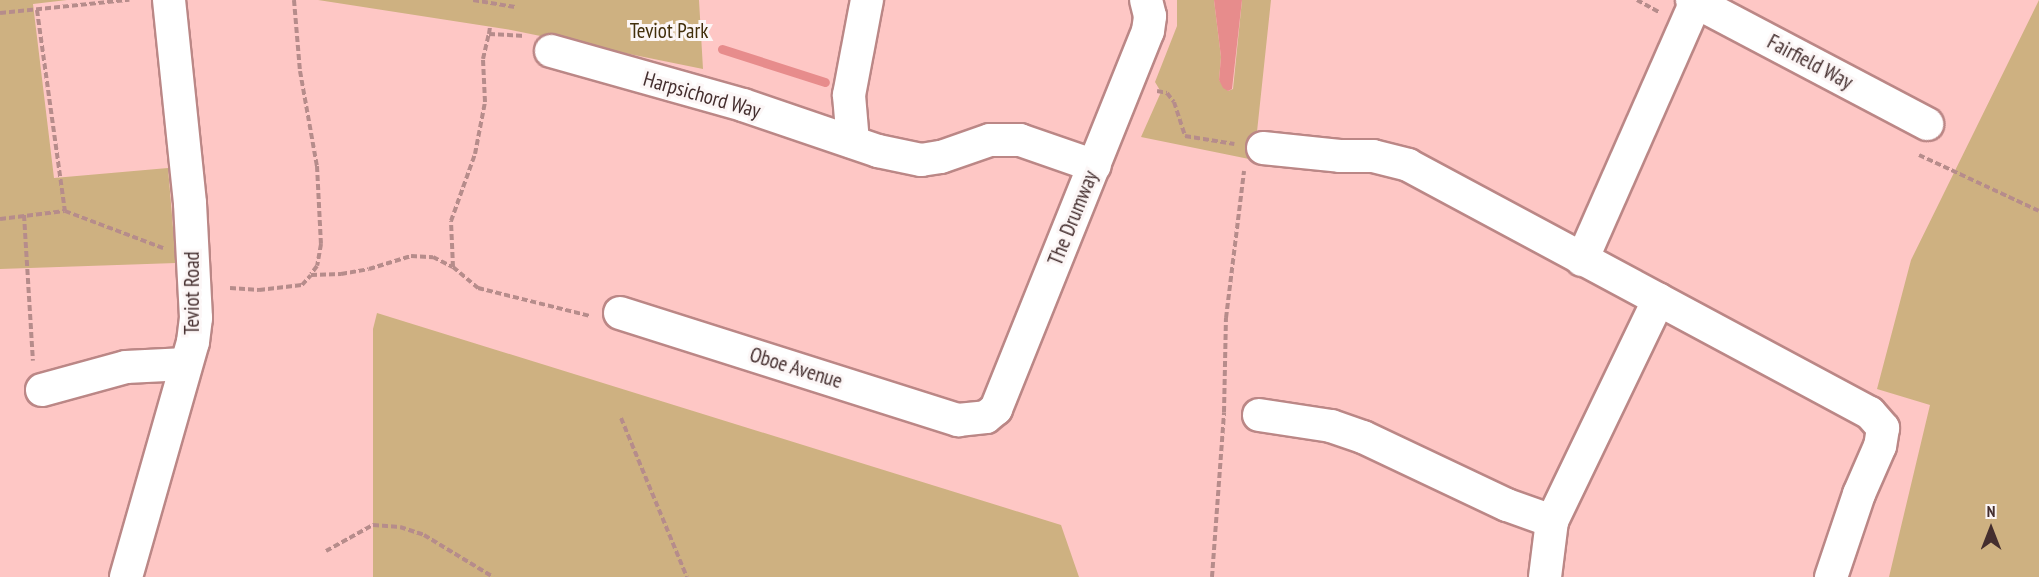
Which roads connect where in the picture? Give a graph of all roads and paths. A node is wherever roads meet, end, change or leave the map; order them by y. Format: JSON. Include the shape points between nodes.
{"nodes":[{"id":1,"x":129,"y":0,"type":"edge"},
{"id":2,"x":169,"y":0,"type":"edge"},
{"id":3,"x":294,"y":0,"type":"edge"},
{"id":4,"x":473,"y":0,"type":"edge"},
{"id":5,"x":867,"y":0,"type":"edge"},
{"id":6,"x":1146,"y":0,"type":"edge"},
{"id":7,"x":115,"y":1,"type":"edge"},
{"id":8,"x":1694,"y":1,"type":"edge"},
{"id":9,"x":515,"y":6,"type":"dead end"},
{"id":10,"x":37,"y":10,"type":"junction"},
{"id":11,"x":0,"y":13,"type":"edge"},
{"id":12,"x":490,"y":27,"type":"dead end"},
{"id":13,"x":489,"y":34,"type":"junction"},
{"id":14,"x":551,"y":51,"type":"joint"},
{"id":15,"x":1127,"y":84,"type":"junction"},
{"id":16,"x":1928,"y":124,"type":"dead end"},
{"id":17,"x":852,"y":142,"type":"junction"},
{"id":18,"x":1255,"y":147,"type":"junction"},
{"id":19,"x":1095,"y":166,"type":"junction"},
{"id":20,"x":64,"y":211,"type":"junction"},
{"id":21,"x":24,"y":215,"type":"junction"},
{"id":22,"x":0,"y":219,"type":"edge"},
{"id":23,"x":194,"y":260,"type":"junction"},
{"id":24,"x":1582,"y":260,"type":"junction"},
{"id":25,"x":453,"y":267,"type":"junction"},
{"id":26,"x":311,"y":275,"type":"junction"},
{"id":27,"x":230,"y":288,"type":"dead end"},
{"id":28,"x":1659,"y":299,"type":"junction"},
{"id":29,"x":606,"y":315,"type":"joint"},
{"id":30,"x":186,"y":364,"type":"junction"},
{"id":31,"x":42,"y":390,"type":"joint"},
{"id":32,"x":1259,"y":415,"type":"dead end"},
{"id":33,"x":621,"y":418,"type":"dead end"},
{"id":34,"x":972,"y":420,"type":"joint"},
{"id":35,"x":1552,"y":521,"type":"junction"},
{"id":36,"x":326,"y":551,"type":"dead end"},
{"id":37,"x":126,"y":577,"type":"edge"},
{"id":38,"x":493,"y":577,"type":"edge"},
{"id":39,"x":687,"y":577,"type":"edge"},
{"id":40,"x":1212,"y":577,"type":"edge"},
{"id":41,"x":1545,"y":577,"type":"edge"},
{"id":42,"x":1831,"y":577,"type":"edge"}],
"edges":[{"from":1,"to":7,"type":"path"},
{"from":2,"to":23,"type":"street","name":"Teviot Road"},
{"from":3,"to":26,"type":"path","via":[[300,71],[317,166],[321,244]]},
{"from":4,"to":9,"type":"path"},
{"from":5,"to":17,"type":"street","via":[[849,95]]},
{"from":6,"to":15,"type":"street","name":"The Drumway","via":[[1148,31]]},
{"from":7,"to":10,"type":"path"},
{"from":8,"to":16,"type":"street","name":"Fairfield Way"},
{"from":8,"to":24,"type":"street"},
{"from":10,"to":11,"type":"path"},
{"from":10,"to":20,"type":"path"},
{"from":12,"to":13,"type":"path"},
{"from":13,"to":14,"type":"path","via":[[514,33],[542,40]]},
{"from":13,"to":25,"type":"path","via":[[483,59],[485,102],[475,154],[451,221]]},
{"from":14,"to":17,"type":"street","name":"Harpsichord Way","via":[[743,105]]},
{"from":15,"to":18,"type":"path","via":[[1167,93],[1185,135]]},
{"from":15,"to":19,"type":"street","name":"The Drumway"},
{"from":17,"to":19,"type":"street","name":"Harpsichord Way","via":[[921,160],[990,140],[1020,140]]},
{"from":18,"to":24,"type":"street","via":[[1392,159]]},
{"from":18,"to":40,"type":"path","via":[[1226,318],[1224,412]]},
{"from":19,"to":34,"type":"street","name":"The Drumway","via":[[996,409],[986,417]]},
{"from":20,"to":21,"type":"path"},
{"from":20,"to":23,"type":"path"},
{"from":21,"to":22,"type":"path"},
{"from":21,"to":31,"type":"path","via":[[33,368]]},
{"from":23,"to":30,"type":"street","name":"Teviot Road","via":[[196,318]]},
{"from":24,"to":28,"type":"street"},
{"from":25,"to":26,"type":"path","via":[[434,257],[411,256],[369,269]]},
{"from":25,"to":29,"type":"path","via":[[478,288]]},
{"from":26,"to":27,"type":"path","via":[[302,285],[259,290]]},
{"from":28,"to":35,"type":"street"},
{"from":28,"to":42,"type":"street","via":[[1870,413],[1883,428],[1880,446]]},
{"from":29,"to":34,"type":"street","name":"Oboe Avenue","via":[[958,420]]},
{"from":30,"to":31,"type":"street","via":[[126,367]]},
{"from":30,"to":37,"type":"street","name":"Teviot Road"},
{"from":32,"to":35,"type":"street","via":[[1331,426],[1363,437],[1507,505]]},
{"from":33,"to":39,"type":"path"},
{"from":35,"to":41,"type":"street"},
{"from":36,"to":38,"type":"path","via":[[373,525],[400,527],[424,535]]}]}
